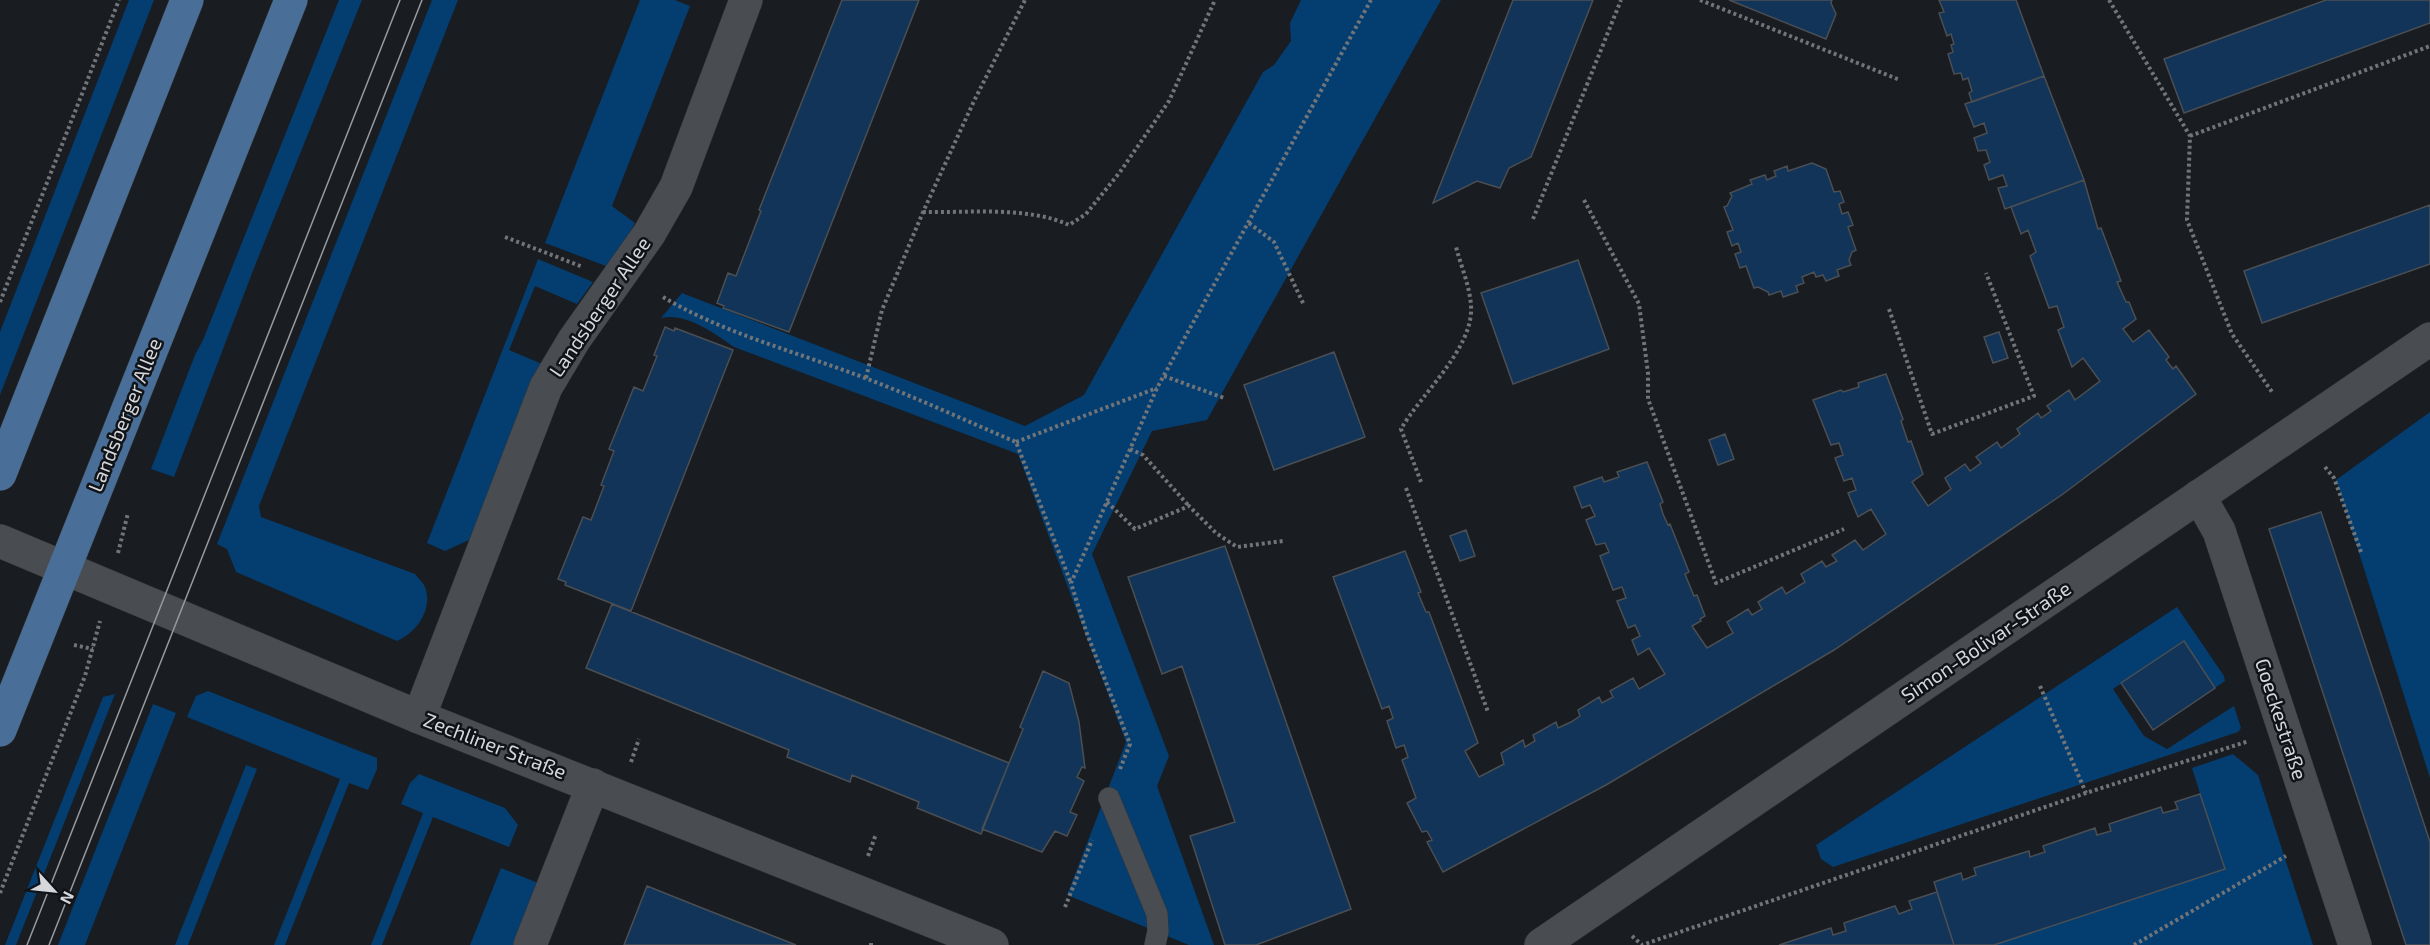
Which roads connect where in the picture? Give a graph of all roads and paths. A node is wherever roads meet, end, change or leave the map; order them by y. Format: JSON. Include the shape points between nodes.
{"nodes":[{"id":1,"x":119,"y":0,"type":"edge"},
{"id":2,"x":187,"y":0,"type":"edge"},
{"id":3,"x":291,"y":0,"type":"edge"},
{"id":4,"x":746,"y":0,"type":"edge"},
{"id":5,"x":1025,"y":0,"type":"edge"},
{"id":6,"x":1215,"y":0,"type":"edge"},
{"id":7,"x":1371,"y":0,"type":"edge"},
{"id":8,"x":1621,"y":0,"type":"edge"},
{"id":9,"x":1700,"y":0,"type":"edge"},
{"id":10,"x":2109,"y":0,"type":"edge"},
{"id":11,"x":2430,"y":46,"type":"edge"},
{"id":12,"x":1900,"y":80,"type":"dead end"},
{"id":13,"x":2190,"y":136,"type":"junction"},
{"id":14,"x":1584,"y":200,"type":"dead end"},
{"id":15,"x":923,"y":213,"type":"junction"},
{"id":16,"x":1533,"y":219,"type":"dead end"},
{"id":17,"x":1249,"y":223,"type":"junction"},
{"id":18,"x":505,"y":237,"type":"dead end"},
{"id":19,"x":1456,"y":247,"type":"dead end"},
{"id":20,"x":1986,"y":273,"type":"dead end"},
{"id":21,"x":615,"y":279,"type":"junction"},
{"id":22,"x":663,"y":297,"type":"dead end"},
{"id":23,"x":0,"y":302,"type":"edge"},
{"id":24,"x":1304,"y":305,"type":"dead end"},
{"id":25,"x":1889,"y":309,"type":"dead end"},
{"id":26,"x":2430,"y":339,"type":"edge"},
{"id":27,"x":1164,"y":376,"type":"junction"},
{"id":28,"x":866,"y":378,"type":"junction"},
{"id":29,"x":1157,"y":388,"type":"junction"},
{"id":30,"x":2272,"y":392,"type":"dead end"},
{"id":31,"x":1224,"y":399,"type":"dead end"},
{"id":32,"x":1016,"y":442,"type":"junction"},
{"id":33,"x":1130,"y":449,"type":"junction"},
{"id":34,"x":2325,"y":467,"type":"dead end"},
{"id":35,"x":0,"y":474,"type":"edge"},
{"id":36,"x":1421,"y":482,"type":"dead end"},
{"id":37,"x":1406,"y":488,"type":"dead end"},
{"id":38,"x":2199,"y":496,"type":"junction"},
{"id":39,"x":1107,"y":502,"type":"junction"},
{"id":40,"x":1189,"y":506,"type":"junction"},
{"id":41,"x":1844,"y":529,"type":"dead end"},
{"id":42,"x":1283,"y":541,"type":"dead end"},
{"id":43,"x":0,"y":542,"type":"edge"},
{"id":44,"x":2361,"y":552,"type":"dead end"},
{"id":45,"x":64,"y":567,"type":"junction"},
{"id":46,"x":1071,"y":583,"type":"junction"},
{"id":47,"x":1086,"y":630,"type":"dead end"},
{"id":48,"x":2040,"y":686,"type":"dead end"},
{"id":49,"x":1488,"y":712,"type":"dead end"},
{"id":50,"x":70,"y":713,"type":"dead end"},
{"id":51,"x":419,"y":717,"type":"junction"},
{"id":52,"x":0,"y":730,"type":"edge"},
{"id":53,"x":2284,"y":730,"type":"junction"},
{"id":54,"x":593,"y":784,"type":"junction"},
{"id":55,"x":2086,"y":793,"type":"junction"},
{"id":56,"x":1109,"y":798,"type":"dead end"},
{"id":57,"x":2292,"y":852,"type":"dead end"},
{"id":58,"x":0,"y":893,"type":"edge"},
{"id":59,"x":1632,"y":936,"type":"dead end"},
{"id":60,"x":530,"y":945,"type":"edge"},
{"id":61,"x":992,"y":945,"type":"edge"},
{"id":62,"x":1155,"y":945,"type":"edge"},
{"id":63,"x":1541,"y":945,"type":"edge"},
{"id":64,"x":1642,"y":945,"type":"edge"},
{"id":65,"x":2134,"y":945,"type":"edge"},
{"id":66,"x":2355,"y":945,"type":"edge"}],
"edges":[{"from":1,"to":23,"type":"path"},
{"from":2,"to":35,"type":"main road"},
{"from":3,"to":45,"type":"main road","name":"Landsberger Allee"},
{"from":4,"to":21,"type":"street","name":"Landsberger Allee","via":[[676,187],[649,234]]},
{"from":5,"to":15,"type":"path"},
{"from":6,"to":15,"type":"path","via":[[1169,101],[1086,214],[1069,225],[1054,218],[1022,214]]},
{"from":7,"to":17,"type":"path"},
{"from":8,"to":16,"type":"path"},
{"from":9,"to":12,"type":"path"},
{"from":10,"to":13,"type":"path"},
{"from":11,"to":13,"type":"path"},
{"from":13,"to":30,"type":"path","via":[[2187,220],[2232,334]]},
{"from":14,"to":41,"type":"path","via":[[1638,304],[1648,399],[1716,583]]},
{"from":15,"to":28,"type":"path","via":[[882,310]]},
{"from":17,"to":24,"type":"path","via":[[1274,242]]},
{"from":17,"to":27,"type":"path"},
{"from":18,"to":21,"type":"path"},
{"from":19,"to":36,"type":"path","via":[[1471,305],[1471,325],[1401,429]]},
{"from":20,"to":25,"type":"path","via":[[2034,396],[1932,434]]},
{"from":21,"to":51,"type":"street","name":"Landsberger Allee","via":[[546,387]]},
{"from":22,"to":28,"type":"path","via":[[711,321]]},
{"from":26,"to":38,"type":"street","name":"Simon-Bolivar-Straße"},
{"from":27,"to":29,"type":"path"},
{"from":27,"to":31,"type":"path"},
{"from":28,"to":32,"type":"path"},
{"from":29,"to":32,"type":"path"},
{"from":29,"to":33,"type":"path"},
{"from":32,"to":46,"type":"path"},
{"from":33,"to":39,"type":"path"},
{"from":33,"to":40,"type":"path","via":[[1143,455]]},
{"from":34,"to":44,"type":"path","via":[[2334,478]]},
{"from":37,"to":49,"type":"path"},
{"from":38,"to":53,"type":"street","name":"Goeckestraße","via":[[2219,531]]},
{"from":38,"to":63,"type":"street","name":"Simon-Bolivar-Straße"},
{"from":39,"to":40,"type":"path","via":[[1136,529]]},
{"from":39,"to":46,"type":"path"},
{"from":40,"to":42,"type":"path","via":[[1216,533],[1236,546]]},
{"from":43,"to":45,"type":"street","name":"Zechliner Straße"},
{"from":45,"to":51,"type":"street","name":"Zechliner Straße"},
{"from":45,"to":52,"type":"main road","name":"Landsberger Allee"},
{"from":46,"to":47,"type":"path"},
{"from":48,"to":55,"type":"path"},
{"from":50,"to":58,"type":"path"},
{"from":51,"to":54,"type":"street","name":"Zechliner Straße"},
{"from":53,"to":55,"type":"path"},
{"from":53,"to":66,"type":"street","name":"Goeckestraße"},
{"from":54,"to":60,"type":"street"},
{"from":54,"to":61,"type":"street","name":"Zechliner Straße"},
{"from":55,"to":64,"type":"path"},
{"from":56,"to":62,"type":"lane","via":[[1157,914]]},
{"from":57,"to":65,"type":"path"},
{"from":59,"to":64,"type":"path"}]}
